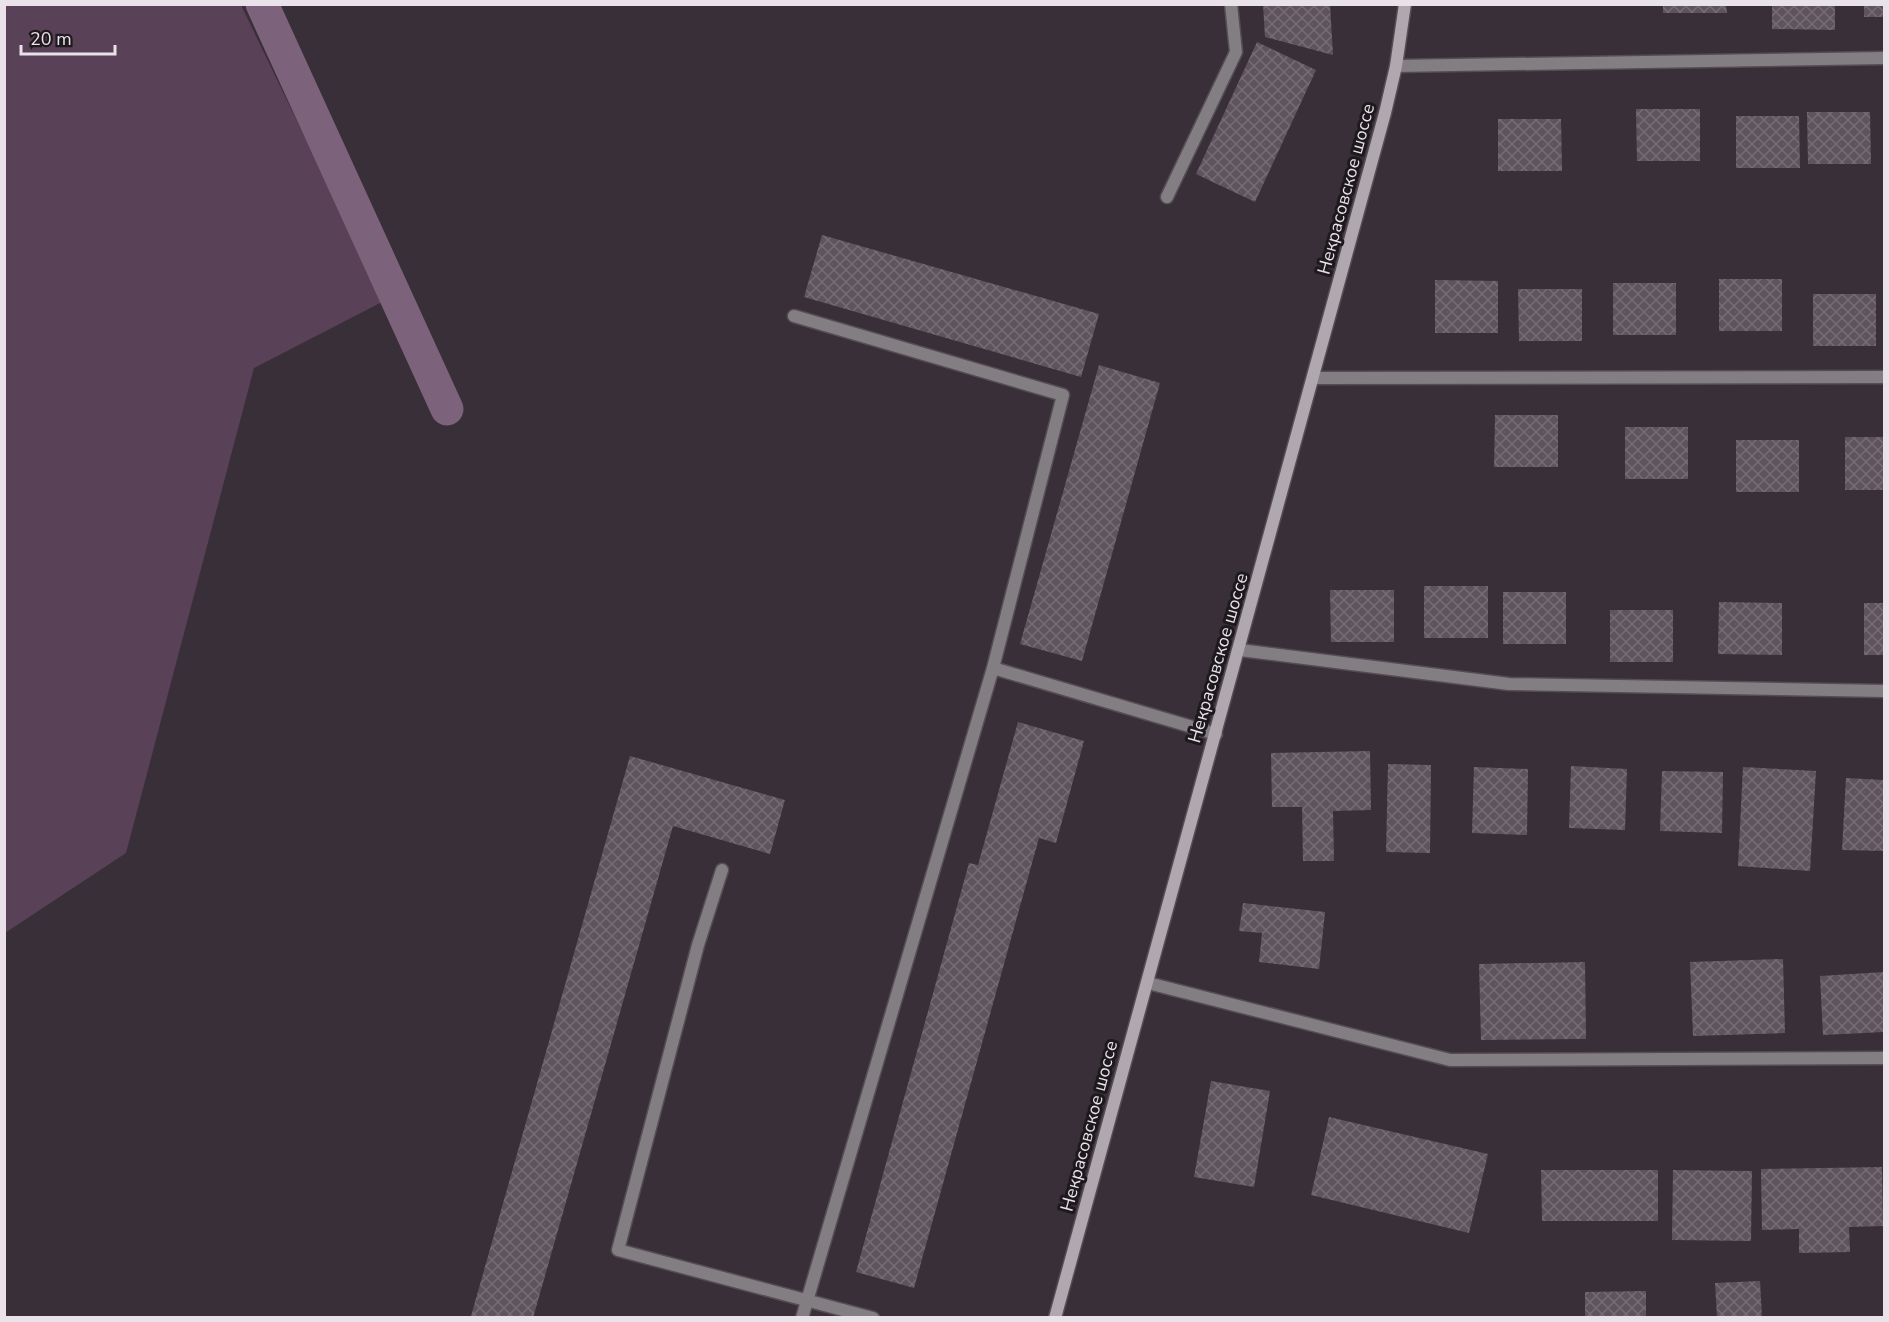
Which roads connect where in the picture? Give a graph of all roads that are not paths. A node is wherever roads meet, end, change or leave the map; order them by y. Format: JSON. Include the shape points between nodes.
{"nodes":[{"id":1,"x":1232,"y":4,"type":"edge"},
{"id":2,"x":1405,"y":4,"type":"edge"},
{"id":3,"x":1884,"y":58,"type":"edge"},
{"id":4,"x":1396,"y":66,"type":"junction"},
{"id":5,"x":1167,"y":197,"type":"dead end"},
{"id":6,"x":794,"y":316,"type":"dead end"},
{"id":7,"x":1884,"y":376,"type":"edge"},
{"id":8,"x":1314,"y":378,"type":"junction"},
{"id":9,"x":1240,"y":650,"type":"junction"},
{"id":10,"x":993,"y":668,"type":"junction"},
{"id":11,"x":1884,"y":691,"type":"edge"},
{"id":12,"x":1216,"y":734,"type":"junction"},
{"id":13,"x":722,"y":870,"type":"dead end"},
{"id":14,"x":1148,"y":983,"type":"junction"},
{"id":15,"x":1884,"y":1058,"type":"edge"},
{"id":16,"x":807,"y":1300,"type":"junction"},
{"id":17,"x":802,"y":1317,"type":"edge"},
{"id":18,"x":873,"y":1317,"type":"edge"},
{"id":19,"x":1055,"y":1317,"type":"edge"}],
"edges":[{"from":1,"to":5,"type":"street","via":[[1236,52]]},
{"from":2,"to":4,"type":"main road","name":"Некрасовское шоссе"},
{"from":3,"to":4,"type":"street"},
{"from":4,"to":8,"type":"main road","name":"Некрасовское шоссе"},
{"from":6,"to":10,"type":"street","via":[[1063,395]]},
{"from":7,"to":8,"type":"street"},
{"from":8,"to":9,"type":"main road","name":"Некрасовское шоссе"},
{"from":9,"to":11,"type":"street","via":[[1509,684]]},
{"from":9,"to":12,"type":"main road","name":"Некрасовское шоссе"},
{"from":10,"to":12,"type":"street"},
{"from":10,"to":16,"type":"street"},
{"from":12,"to":14,"type":"main road","name":"Некрасовское шоссе"},
{"from":13,"to":16,"type":"street","via":[[698,945],[618,1250]]},
{"from":14,"to":15,"type":"street","via":[[1450,1060]]},
{"from":14,"to":19,"type":"main road","name":"Некрасовское шоссе"},
{"from":16,"to":17,"type":"street"},
{"from":16,"to":18,"type":"street"}]}
